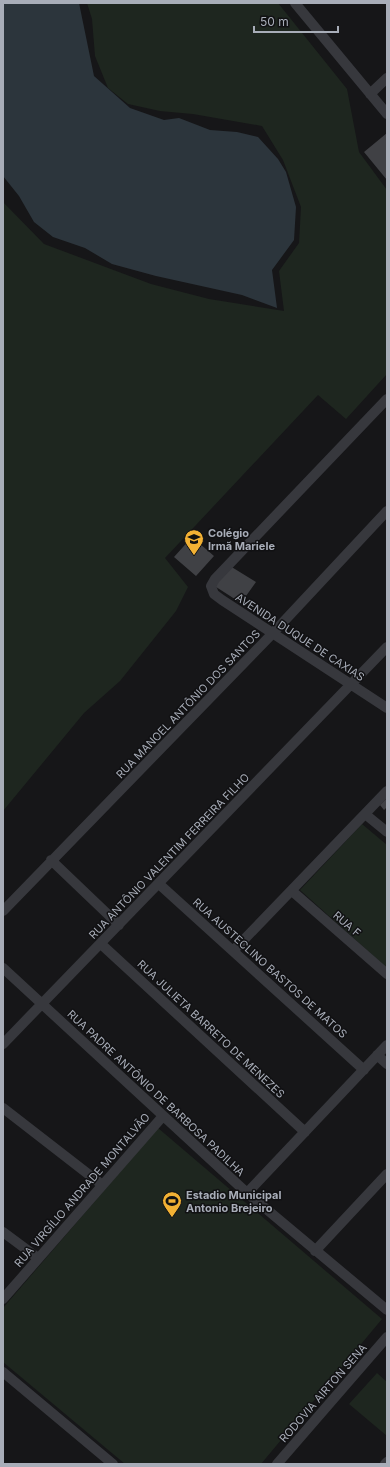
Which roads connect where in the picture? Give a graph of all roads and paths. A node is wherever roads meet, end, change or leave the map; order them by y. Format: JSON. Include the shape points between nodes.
{"nodes":[{"id":1,"x":295,"y":3,"type":"edge"},
{"id":2,"x":387,"y":78,"type":"edge"},
{"id":3,"x":370,"y":94,"type":"junction"},
{"id":4,"x":387,"y":114,"type":"edge"},
{"id":5,"x":387,"y":399,"type":"edge"},
{"id":6,"x":387,"y":511,"type":"edge"},
{"id":7,"x":273,"y":633,"type":"junction"},
{"id":8,"x":387,"y":647,"type":"edge"},
{"id":9,"x":352,"y":685,"type":"junction"},
{"id":10,"x":387,"y":708,"type":"edge"},
{"id":11,"x":387,"y":791,"type":"edge"},
{"id":12,"x":365,"y":814,"type":"junction"},
{"id":13,"x":387,"y":832,"type":"edge"},
{"id":14,"x":51,"y":860,"type":"junction"},
{"id":15,"x":159,"y":884,"type":"junction"},
{"id":16,"x":292,"y":891,"type":"junction"},
{"id":17,"x":3,"y":911,"type":"edge"},
{"id":18,"x":119,"y":925,"type":"junction"},
{"id":19,"x":101,"y":944,"type":"junction"},
{"id":20,"x":233,"y":951,"type":"junction"},
{"id":21,"x":3,"y":968,"type":"edge"},
{"id":22,"x":387,"y":974,"type":"edge"},
{"id":23,"x":42,"y":1004,"type":"junction"},
{"id":24,"x":3,"y":1044,"type":"edge"},
{"id":25,"x":387,"y":1045,"type":"edge"},
{"id":26,"x":377,"y":1055,"type":"junction"},
{"id":27,"x":387,"y":1064,"type":"edge"},
{"id":28,"x":364,"y":1070,"type":"junction"},
{"id":29,"x":3,"y":1108,"type":"edge"},
{"id":30,"x":163,"y":1116,"type":"junction"},
{"id":31,"x":305,"y":1132,"type":"junction"},
{"id":32,"x":387,"y":1174,"type":"edge"},
{"id":33,"x":101,"y":1184,"type":"junction"},
{"id":34,"x":247,"y":1193,"type":"junction"},
{"id":35,"x":3,"y":1232,"type":"edge"},
{"id":36,"x":315,"y":1251,"type":"junction"},
{"id":37,"x":38,"y":1258,"type":"junction"},
{"id":38,"x":3,"y":1299,"type":"edge"},
{"id":39,"x":387,"y":1310,"type":"edge"},
{"id":40,"x":387,"y":1337,"type":"edge"},
{"id":41,"x":3,"y":1372,"type":"edge"},
{"id":42,"x":387,"y":1462,"type":"edge"},
{"id":43,"x":113,"y":1464,"type":"edge"},
{"id":44,"x":277,"y":1464,"type":"edge"},
{"id":45,"x":385,"y":1464,"type":"edge"}],
"edges":[{"from":1,"to":3,"type":"street"},
{"from":2,"to":3,"type":"street"},
{"from":3,"to":4,"type":"street"},
{"from":5,"to":7,"type":"street","name":"AVENIDA DUQUE DE CAXIAS","via":[[211,586],[214,594]]},
{"from":6,"to":7,"type":"street","name":"RUA MANOEL ANTÔNIO DOS SANTOS"},
{"from":7,"to":9,"type":"street","name":"AVENIDA DUQUE DE CAXIAS"},
{"from":7,"to":14,"type":"street","name":"RUA MANOEL ANTÔNIO DOS SANTOS"},
{"from":8,"to":9,"type":"street","name":"RUA ANTÔNIO VALENTIM FERREIRA FILHO"},
{"from":9,"to":10,"type":"street","name":"AVENIDA DUQUE DE CAXIAS"},
{"from":9,"to":15,"type":"street","name":"RUA ANTÔNIO VALENTIM FERREIRA FILHO"},
{"from":11,"to":12,"type":"street"},
{"from":12,"to":13,"type":"street"},
{"from":12,"to":16,"type":"street"},
{"from":14,"to":17,"type":"street","name":"RUA MANOEL ANTÔNIO DOS SANTOS"},
{"from":14,"to":18,"type":"street"},
{"from":15,"to":18,"type":"street","name":"RUA ANTÔNIO VALENTIM FERREIRA FILHO"},
{"from":15,"to":20,"type":"street","name":"RUA AUSTECLINO BASTOS DE MATOS"},
{"from":16,"to":20,"type":"street"},
{"from":16,"to":22,"type":"street","name":"RUA F"},
{"from":18,"to":19,"type":"street","name":"RUA ANTÔNIO VALENTIM FERREIRA FILHO"},
{"from":19,"to":23,"type":"street","name":"RUA ANTÔNIO VALENTIM FERREIRA FILHO"},
{"from":19,"to":31,"type":"street","name":"RUA JULIETA BARRETO DE MENEZES"},
{"from":20,"to":28,"type":"street","name":"RUA AUSTECLINO BASTOS DE MATOS"},
{"from":21,"to":23,"type":"street","name":"RUA PADRE ANTÔNIO DE BARBOSA PADILHA"},
{"from":23,"to":24,"type":"street","name":"RUA ANTÔNIO VALENTIM FERREIRA FILHO"},
{"from":23,"to":30,"type":"street","name":"RUA PADRE ANTÔNIO DE BARBOSA PADILHA"},
{"from":25,"to":26,"type":"street"},
{"from":26,"to":27,"type":"street"},
{"from":26,"to":28,"type":"street"},
{"from":28,"to":31,"type":"street"},
{"from":29,"to":33,"type":"street"},
{"from":30,"to":33,"type":"street","name":"RUA VIRGÍLIO ANDRADE MONTALVÃO"},
{"from":30,"to":34,"type":"street","name":"RUA PADRE ANTÔNIO DE BARBOSA PADILHA"},
{"from":31,"to":34,"type":"street"},
{"from":32,"to":36,"type":"street"},
{"from":33,"to":37,"type":"street","name":"RUA VIRGÍLIO ANDRADE MONTALVÃO"},
{"from":34,"to":36,"type":"street","name":"RUA PADRE ANTÔNIO DE BARBOSA PADILHA"},
{"from":35,"to":37,"type":"street"},
{"from":36,"to":39,"type":"street","name":"RUA PADRE ANTÔNIO DE BARBOSA PADILHA"},
{"from":37,"to":38,"type":"street","name":"RUA VIRGÍLIO ANDRADE MONTALVÃO"},
{"from":40,"to":44,"type":"street","name":"RODOVIA AIRTON SENA"},
{"from":41,"to":43,"type":"street"},
{"from":42,"to":45,"type":"street"}]}
